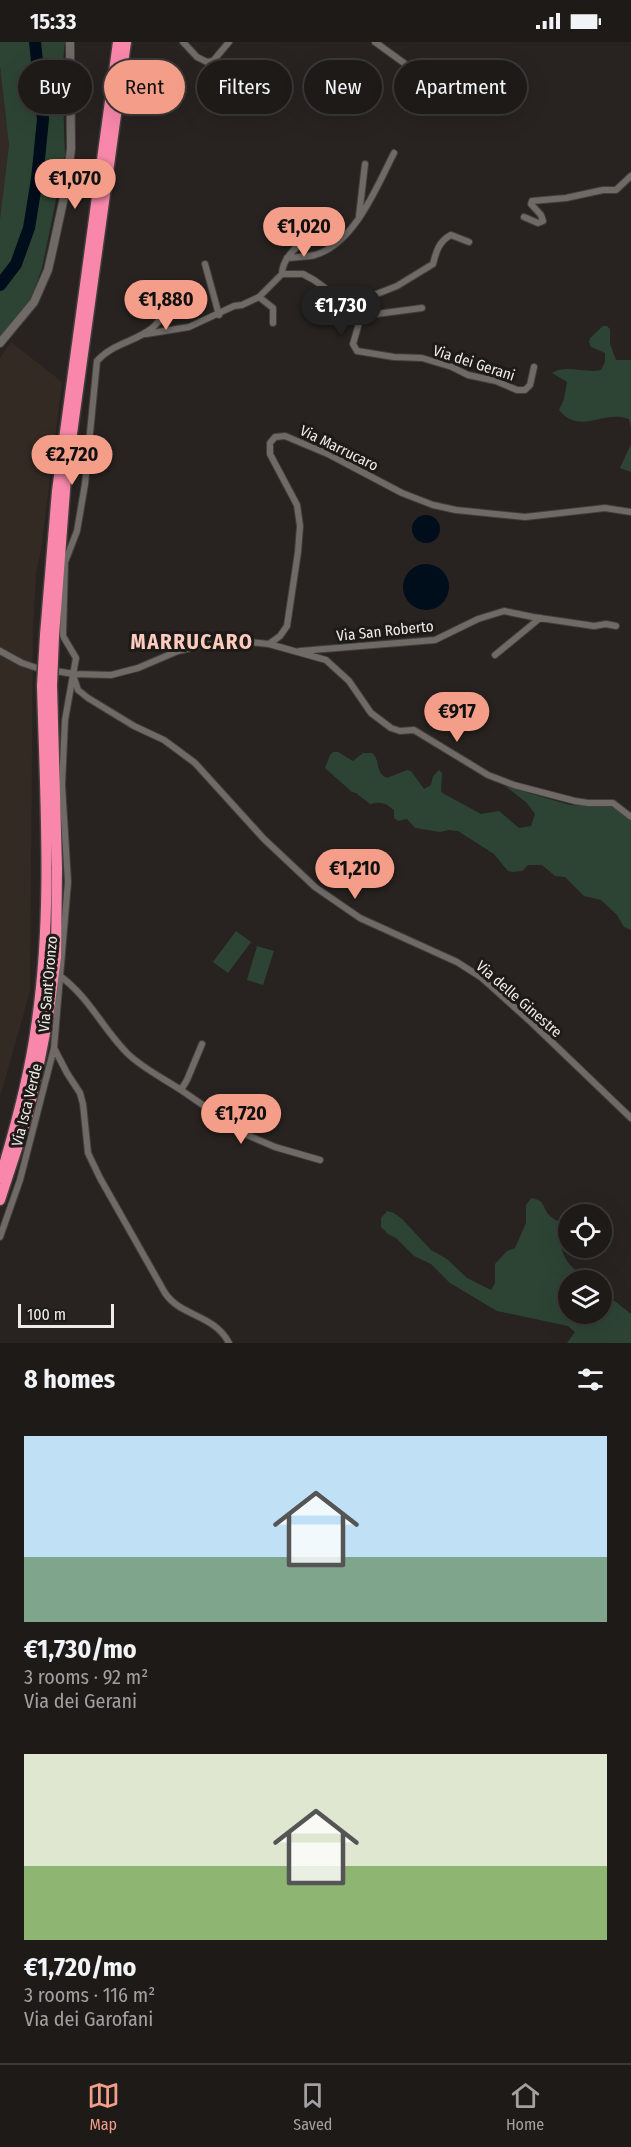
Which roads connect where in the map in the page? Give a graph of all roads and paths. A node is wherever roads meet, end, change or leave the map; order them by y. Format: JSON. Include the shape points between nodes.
{"nodes":[{"id":1,"x":72,"y":42,"type":"edge"},
{"id":2,"x":118,"y":42,"type":"edge"},
{"id":3,"x":126,"y":42,"type":"edge"},
{"id":4,"x":183,"y":42,"type":"edge"},
{"id":5,"x":229,"y":42,"type":"edge"},
{"id":6,"x":375,"y":42,"type":"edge"},
{"id":7,"x":400,"y":60,"type":"edge"},
{"id":8,"x":394,"y":153,"type":"dead end"},
{"id":9,"x":365,"y":164,"type":"dead end"},
{"id":10,"x":631,"y":176,"type":"edge"},
{"id":11,"x":359,"y":217,"type":"junction"},
{"id":12,"x":524,"y":217,"type":"dead end"},
{"id":13,"x":309,"y":235,"type":"dead end"},
{"id":14,"x":470,"y":242,"type":"dead end"},
{"id":15,"x":287,"y":258,"type":"junction"},
{"id":16,"x":205,"y":264,"type":"dead end"},
{"id":17,"x":282,"y":274,"type":"junction"},
{"id":18,"x":259,"y":297,"type":"junction"},
{"id":19,"x":354,"y":303,"type":"junction"},
{"id":20,"x":170,"y":306,"type":"dead end"},
{"id":21,"x":422,"y":308,"type":"dead end"},
{"id":22,"x":219,"y":315,"type":"junction"},
{"id":23,"x":361,"y":316,"type":"junction"},
{"id":24,"x":273,"y":323,"type":"dead end"},
{"id":25,"x":142,"y":334,"type":"junction"},
{"id":26,"x":0,"y":342,"type":"edge"},
{"id":27,"x":534,"y":367,"type":"dead end"},
{"id":28,"x":631,"y":512,"type":"edge"},
{"id":29,"x":540,"y":618,"type":"junction"},
{"id":30,"x":616,"y":626,"type":"dead end"},
{"id":31,"x":50,"y":635,"type":"junction"},
{"id":32,"x":269,"y":644,"type":"junction"},
{"id":33,"x":0,"y":651,"type":"edge"},
{"id":34,"x":294,"y":652,"type":"junction"},
{"id":35,"x":495,"y":655,"type":"dead end"},
{"id":36,"x":74,"y":674,"type":"junction"},
{"id":37,"x":47,"y":685,"type":"junction"},
{"id":38,"x":631,"y":817,"type":"edge"},
{"id":39,"x":60,"y":976,"type":"junction"},
{"id":40,"x":202,"y":1044,"type":"dead end"},
{"id":41,"x":54,"y":1048,"type":"junction"},
{"id":42,"x":181,"y":1090,"type":"junction"},
{"id":43,"x":631,"y":1118,"type":"edge"},
{"id":44,"x":320,"y":1160,"type":"dead end"},
{"id":45,"x":0,"y":1178,"type":"edge"},
{"id":46,"x":0,"y":1200,"type":"edge"},
{"id":47,"x":0,"y":1237,"type":"edge"},
{"id":48,"x":229,"y":1343,"type":"edge"}],
"edges":[{"from":1,"to":26,"type":"street","via":[[71,149],[48,270],[34,302]]},
{"from":2,"to":31,"type":"highway","via":[[59,467],[50,553]]},
{"from":3,"to":31,"type":"highway","via":[[66,477]]},
{"from":4,"to":5,"type":"street","via":[[207,62],[213,61]]},
{"from":6,"to":7,"type":"street"},
{"from":8,"to":11,"type":"street","via":[[371,202]]},
{"from":9,"to":11,"type":"street"},
{"from":10,"to":12,"type":"street","via":[[616,190],[532,201],[543,221]]},
{"from":11,"to":15,"type":"street","via":[[333,245],[315,255]]},
{"from":13,"to":15,"type":"street"},
{"from":14,"to":19,"type":"street","via":[[451,235],[445,238],[433,264]]},
{"from":15,"to":17,"type":"street"},
{"from":16,"to":22,"type":"street"},
{"from":17,"to":18,"type":"street"},
{"from":17,"to":19,"type":"street","via":[[303,274]]},
{"from":18,"to":22,"type":"street"},
{"from":18,"to":24,"type":"street","via":[[273,308]]},
{"from":19,"to":23,"type":"street"},
{"from":20,"to":25,"type":"street","via":[[154,327]]},
{"from":21,"to":23,"type":"street"},
{"from":22,"to":25,"type":"street","via":[[189,327]]},
{"from":23,"to":27,"type":"street","name":"Via dei Gerani","via":[[353,344],[364,354],[422,358],[517,390],[530,385]]},
{"from":25,"to":36,"type":"street","via":[[103,354],[95,370],[85,484],[77,531],[65,562],[63,636],[76,658]]},
{"from":28,"to":32,"type":"street","name":"Via Marrucaro","via":[[605,508],[525,517],[456,510],[402,493],[285,436],[275,437],[270,443],[270,454],[297,505],[300,526],[287,626]]},
{"from":29,"to":30,"type":"street","name":"Via San Roberto"},
{"from":29,"to":34,"type":"street","name":"Via San Roberto","via":[[504,611],[435,640]]},
{"from":29,"to":35,"type":"street"},
{"from":31,"to":37,"type":"highway","bridge":true},
{"from":32,"to":34,"type":"street"},
{"from":32,"to":36,"type":"street","via":[[202,645],[111,675]]},
{"from":33,"to":36,"type":"street","via":[[37,668]]},
{"from":34,"to":38,"type":"street","via":[[326,660],[349,681],[371,713],[391,728],[414,730],[488,775],[514,785],[588,803],[613,803]]},
{"from":36,"to":39,"type":"street","name":"Via Sant'Oronzo","via":[[65,720],[62,785],[68,882]]},
{"from":36,"to":43,"type":"street","name":"Via delle Ginestre","via":[[78,690],[88,698],[164,740],[195,763],[264,839],[315,887],[360,918],[457,962],[482,978]]},
{"from":37,"to":45,"type":"highway","via":[[42,979],[26,1083]]},
{"from":37,"to":46,"type":"highway","via":[[57,868],[56,957],[27,1118]]},
{"from":39,"to":41,"type":"street","name":"Via Sant'Oronzo"},
{"from":39,"to":42,"type":"street","via":[[90,1004],[129,1055]]},
{"from":40,"to":42,"type":"street"},
{"from":41,"to":47,"type":"street","name":"Via Isca Verde","via":[[20,1180]]},
{"from":41,"to":48,"type":"street","name":"Via Sant'Oronzo","via":[[80,1093],[91,1159],[165,1293],[175,1306],[208,1321]]},
{"from":42,"to":44,"type":"street","via":[[245,1134]]}]}
